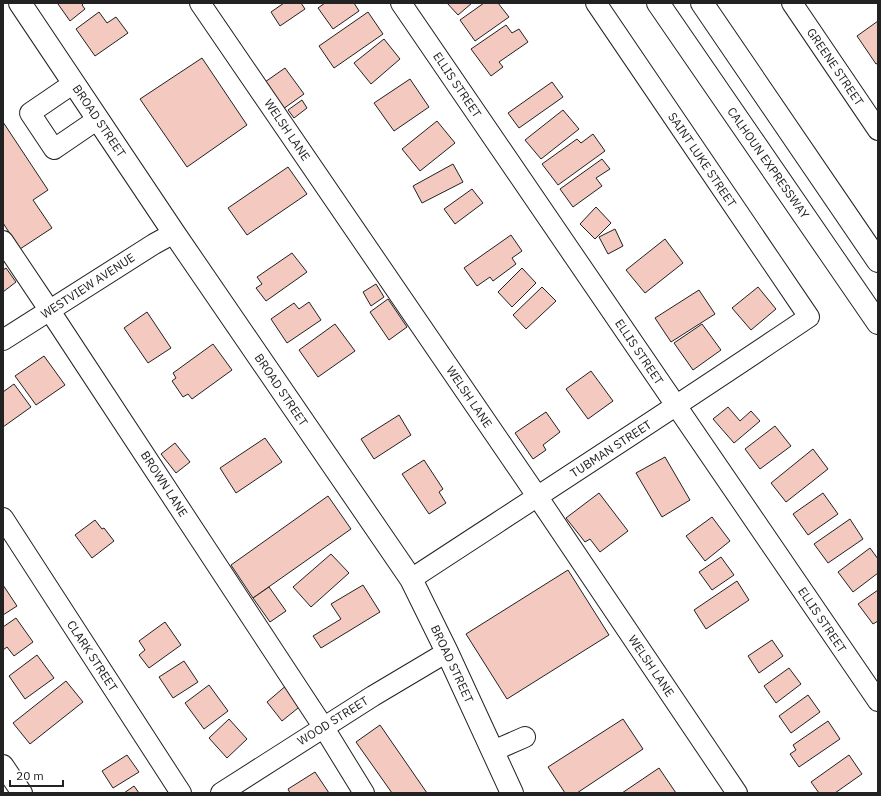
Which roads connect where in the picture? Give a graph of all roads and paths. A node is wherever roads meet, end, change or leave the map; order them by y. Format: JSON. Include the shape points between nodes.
{"nodes":[{"id":1,"x":20,"y":3,"type":"edge"},
{"id":2,"x":200,"y":3,"type":"edge"},
{"id":3,"x":401,"y":3,"type":"edge"},
{"id":4,"x":596,"y":3,"type":"edge"},
{"id":5,"x":658,"y":3,"type":"edge"},
{"id":6,"x":702,"y":3,"type":"edge"},
{"id":7,"x":792,"y":3,"type":"edge"},
{"id":8,"x":74,"y":83,"type":"junction"},
{"id":9,"x":98,"y":119,"type":"junction"},
{"id":10,"x":878,"y":130,"type":"edge"},
{"id":11,"x":174,"y":233,"type":"junction"},
{"id":12,"x":3,"y":241,"type":"edge"},
{"id":13,"x":878,"y":261,"type":"edge"},
{"id":14,"x":50,"y":311,"type":"junction"},
{"id":15,"x":809,"y":317,"type":"joint"},
{"id":16,"x":878,"y":323,"type":"edge"},
{"id":17,"x":3,"y":340,"type":"edge"},
{"id":18,"x":676,"y":407,"type":"junction"},
{"id":19,"x":537,"y":496,"type":"junction"},
{"id":20,"x":3,"y":518,"type":"edge"},
{"id":21,"x":411,"y":580,"type":"junction"},
{"id":22,"x":447,"y":652,"type":"junction"},
{"id":23,"x":878,"y":701,"type":"edge"},
{"id":24,"x":324,"y":728,"type":"junction"},
{"id":25,"x":525,"y":736,"type":"dead end"},
{"id":26,"x":492,"y":751,"type":"junction"},
{"id":27,"x":3,"y":765,"type":"edge"},
{"id":28,"x":22,"y":793,"type":"edge"},
{"id":29,"x":181,"y":793,"type":"edge"},
{"id":30,"x":221,"y":793,"type":"edge"},
{"id":31,"x":364,"y":793,"type":"edge"},
{"id":32,"x":512,"y":793,"type":"edge"},
{"id":33,"x":737,"y":793,"type":"edge"}],
"edges":[{"from":1,"to":8,"type":"main road","name":"BROAD STREET"},
{"from":2,"to":19,"type":"street","name":"WELSH LANE"},
{"from":3,"to":18,"type":"street","name":"ELLIS STREET"},
{"from":4,"to":15,"type":"street","name":"SAINT LUKE STREET"},
{"from":5,"to":16,"type":"main road","name":"CALHOUN EXPRESSWAY"},
{"from":6,"to":13,"type":"main road"},
{"from":7,"to":10,"type":"street","name":"GREENE STREET"},
{"from":8,"to":9,"type":"main road","name":"BROAD STREET"},
{"from":8,"to":9,"type":"street","via":[[30,113],[54,149]]},
{"from":9,"to":11,"type":"main road","name":"BROAD STREET"},
{"from":11,"to":14,"type":"street","name":"WESTVIEW AVENUE"},
{"from":11,"to":21,"type":"main road","name":"BROAD STREET"},
{"from":12,"to":14,"type":"street","name":"BROWN LANE"},
{"from":14,"to":17,"type":"street","name":"WESTVIEW AVENUE"},
{"from":14,"to":24,"type":"street","name":"BROWN LANE"},
{"from":15,"to":18,"type":"street","name":"TUBMAN STREET"},
{"from":18,"to":19,"type":"street","name":"TUBMAN STREET"},
{"from":18,"to":23,"type":"street","name":"ELLIS STREET"},
{"from":19,"to":21,"type":"street","name":"TUBMAN STREET"},
{"from":19,"to":33,"type":"street","name":"WELSH LANE"},
{"from":20,"to":29,"type":"street","name":"CLARK STREET"},
{"from":21,"to":22,"type":"main road","name":"BROAD STREET"},
{"from":22,"to":24,"type":"street","name":"WOOD STREET"},
{"from":22,"to":26,"type":"main road","name":"BROAD STREET"},
{"from":24,"to":30,"type":"street","name":"WOOD STREET"},
{"from":24,"to":31,"type":"street","name":"BROWN LANE"},
{"from":25,"to":26,"type":"street"},
{"from":26,"to":32,"type":"main road","name":"BROAD STREET"},
{"from":27,"to":28,"type":"street"}]}
